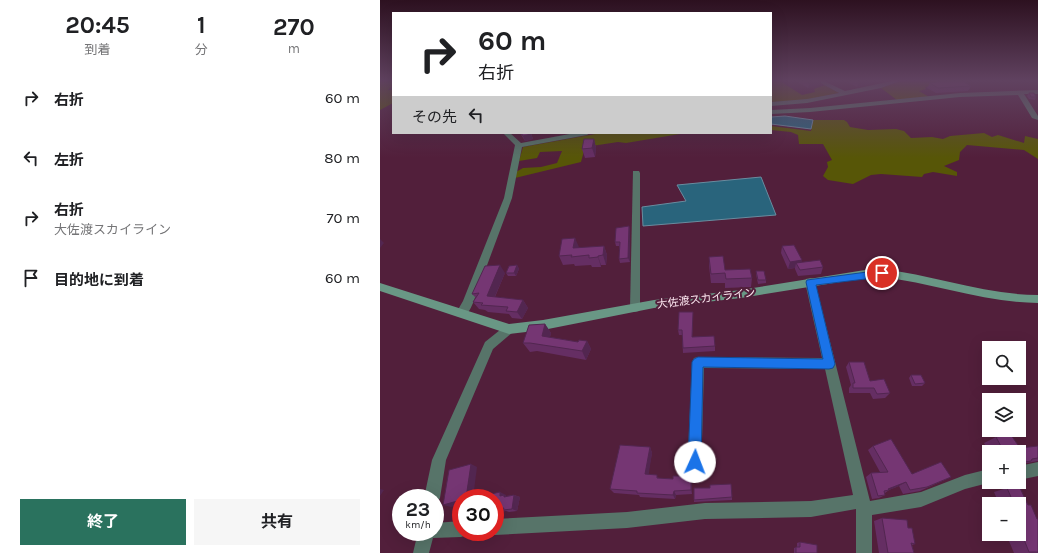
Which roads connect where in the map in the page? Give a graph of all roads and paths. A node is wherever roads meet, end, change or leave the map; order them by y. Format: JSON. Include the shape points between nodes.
{"nodes":[{"id":1,"x":842,"y":107,"type":"edge"},
{"id":2,"x":1028,"y":107,"type":"edge"},
{"id":3,"x":772,"y":112,"type":"edge"},
{"id":4,"x":1038,"y":118,"type":"edge"},
{"id":5,"x":507,"y":134,"type":"edge"},
{"id":6,"x":581,"y":134,"type":"edge"},
{"id":7,"x":519,"y":145,"type":"junction"},
{"id":8,"x":636,"y":173,"type":"dead end"},
{"id":9,"x":810,"y":282,"type":"junction"},
{"id":10,"x":380,"y":287,"type":"edge"},
{"id":11,"x":1038,"y":299,"type":"edge"},
{"id":12,"x":635,"y":308,"type":"junction"},
{"id":13,"x":461,"y":313,"type":"junction"},
{"id":14,"x":509,"y":329,"type":"junction"},
{"id":15,"x":829,"y":364,"type":"junction"},
{"id":16,"x":1038,"y":469,"type":"edge"},
{"id":17,"x":1026,"y":472,"type":"edge"},
{"id":18,"x":694,"y":476,"type":"dead end"},
{"id":19,"x":982,"y":477,"type":"edge"},
{"id":20,"x":434,"y":489,"type":"edge"},
{"id":21,"x":862,"y":505,"type":"junction"},
{"id":22,"x":504,"y":527,"type":"edge"},
{"id":23,"x":424,"y":541,"type":"edge"},
{"id":24,"x":421,"y":553,"type":"edge"},
{"id":25,"x":864,"y":553,"type":"edge"}],
"edges":[{"from":1,"to":3,"type":"street"},
{"from":2,"to":4,"type":"street","via":[[1034,117]]},
{"from":5,"to":7,"type":"street"},
{"from":6,"to":7,"type":"street"},
{"from":7,"to":13,"type":"street","via":[[508,198],[468,303]]},
{"from":8,"to":12,"type":"street"},
{"from":9,"to":11,"type":"street","name":"大佐渡スカイライン","via":[[882,273],[1012,297]]},
{"from":9,"to":12,"type":"street","name":"大佐渡スカイライン"},
{"from":9,"to":15,"type":"street"},
{"from":10,"to":13,"type":"street","name":"大佐渡スカイライン"},
{"from":12,"to":14,"type":"street","name":"大佐渡スカイライン","via":[[543,326]]},
{"from":13,"to":14,"type":"street","name":"大佐渡スカイライン"},
{"from":14,"to":20,"type":"street","via":[[489,346],[439,460]]},
{"from":15,"to":18,"type":"street","via":[[698,362]]},
{"from":15,"to":21,"type":"street"},
{"from":16,"to":17,"type":"street"},
{"from":19,"to":21,"type":"street","via":[[959,483],[927,497]]},
{"from":21,"to":22,"type":"street","via":[[811,509],[705,511],[627,520]]},
{"from":21,"to":25,"type":"street"},
{"from":23,"to":24,"type":"street"}]}
